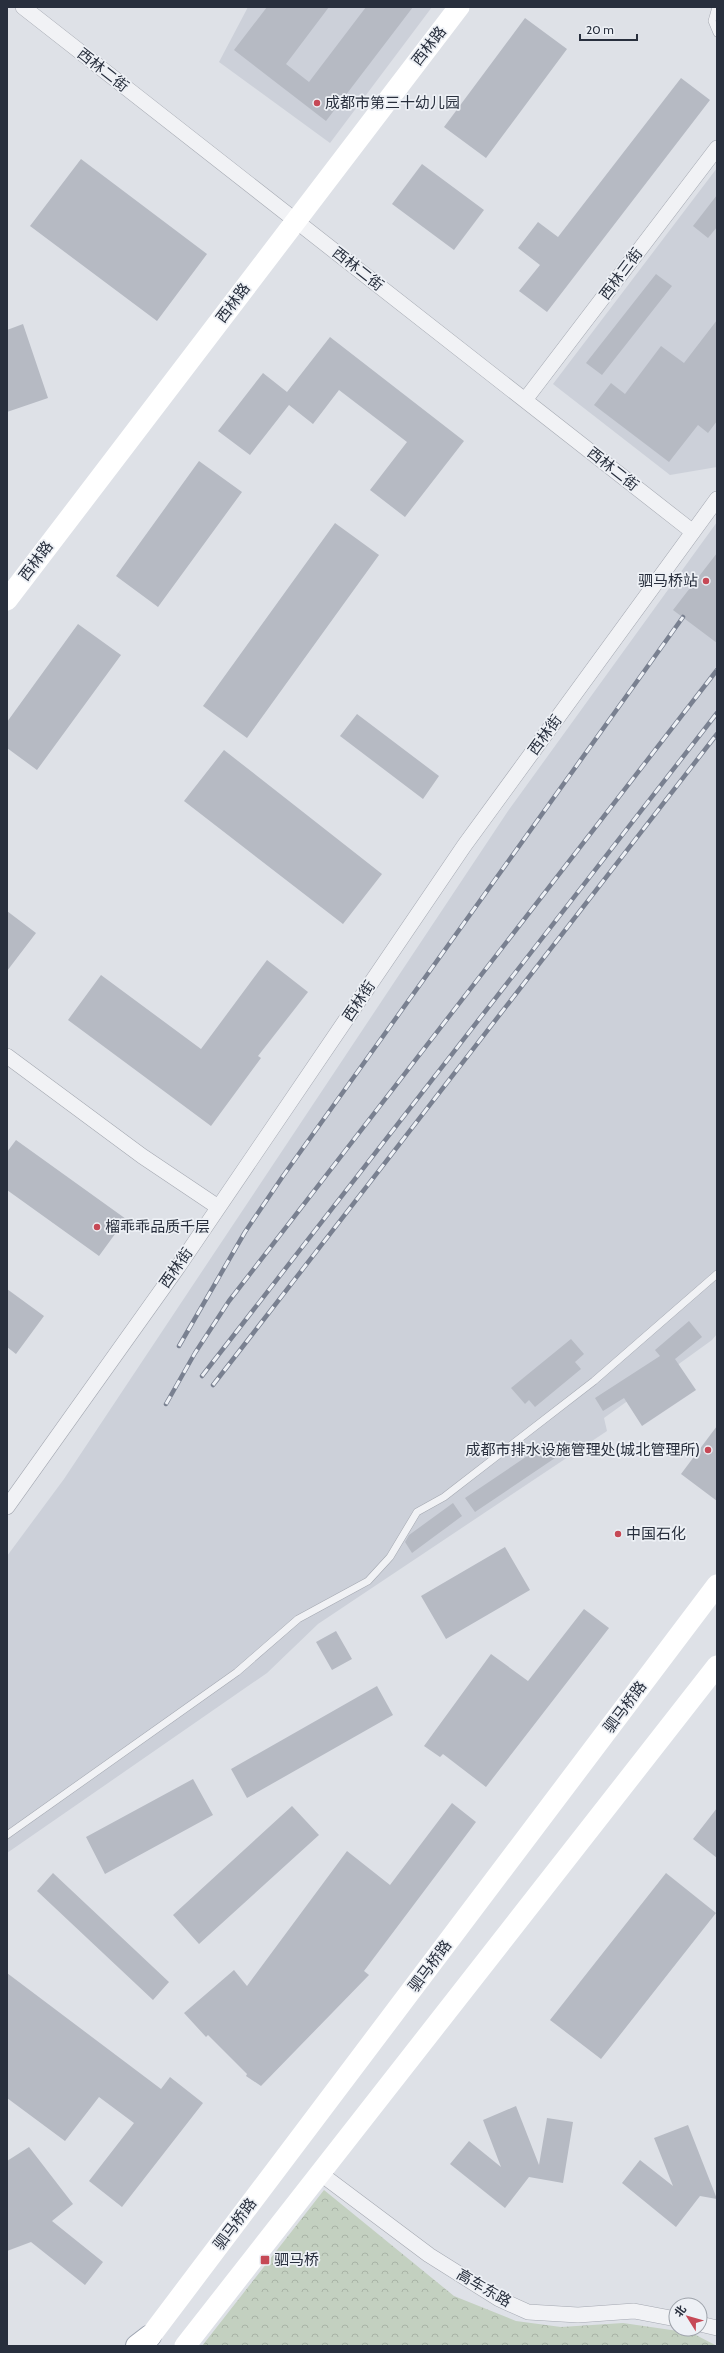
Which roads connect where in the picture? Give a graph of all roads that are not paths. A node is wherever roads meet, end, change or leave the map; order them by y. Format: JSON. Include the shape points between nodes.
{"nodes":[{"id":1,"x":23,"y":7,"type":"edge"},
{"id":2,"x":459,"y":7,"type":"edge"},
{"id":3,"x":716,"y":7,"type":"edge"},
{"id":4,"x":717,"y":33,"type":"edge"},
{"id":5,"x":717,"y":148,"type":"edge"},
{"id":6,"x":295,"y":220,"type":"junction"},
{"id":7,"x":525,"y":400,"type":"junction"},
{"id":8,"x":717,"y":499,"type":"edge"},
{"id":9,"x":693,"y":532,"type":"junction"},
{"id":10,"x":7,"y":600,"type":"edge"},
{"id":11,"x":7,"y":1056,"type":"edge"},
{"id":12,"x":218,"y":1207,"type":"junction"},
{"id":13,"x":717,"y":1274,"type":"edge"},
{"id":14,"x":7,"y":1507,"type":"edge"},
{"id":15,"x":717,"y":1585,"type":"edge"},
{"id":16,"x":717,"y":1666,"type":"edge"},
{"id":17,"x":7,"y":1835,"type":"edge"},
{"id":18,"x":321,"y":2174,"type":"junction"},
{"id":19,"x":668,"y":2317,"type":"edge"},
{"id":20,"x":143,"y":2343,"type":"edge"},
{"id":21,"x":185,"y":2346,"type":"edge"}],
"edges":[{"from":1,"to":6,"type":"street","name":"西林二街"},
{"from":2,"to":6,"type":"main road","name":"西林路"},
{"from":3,"to":4,"type":"lane","via":[[712,21]]},
{"from":5,"to":7,"type":"street","name":"西林三街"},
{"from":6,"to":7,"type":"street","name":"西林二街"},
{"from":6,"to":10,"type":"main road","name":"西林路"},
{"from":7,"to":9,"type":"street","name":"西林二街"},
{"from":8,"to":9,"type":"street","name":"西林街"},
{"from":9,"to":12,"type":"street","name":"西林街","via":[[464,846]]},
{"from":11,"to":12,"type":"street","via":[[142,1156]]},
{"from":12,"to":14,"type":"street","name":"西林街"},
{"from":13,"to":17,"type":"lane","via":[[594,1381],[444,1497],[417,1512],[390,1557],[368,1581],[298,1619],[237,1672]]},
{"from":15,"to":20,"type":"main road","name":"驷马桥路"},
{"from":16,"to":18,"type":"main road"},
{"from":18,"to":19,"type":"street","name":"高车东路","via":[[428,2255],[499,2299],[528,2312],[578,2315],[634,2311]]},
{"from":18,"to":21,"type":"main road"}]}
